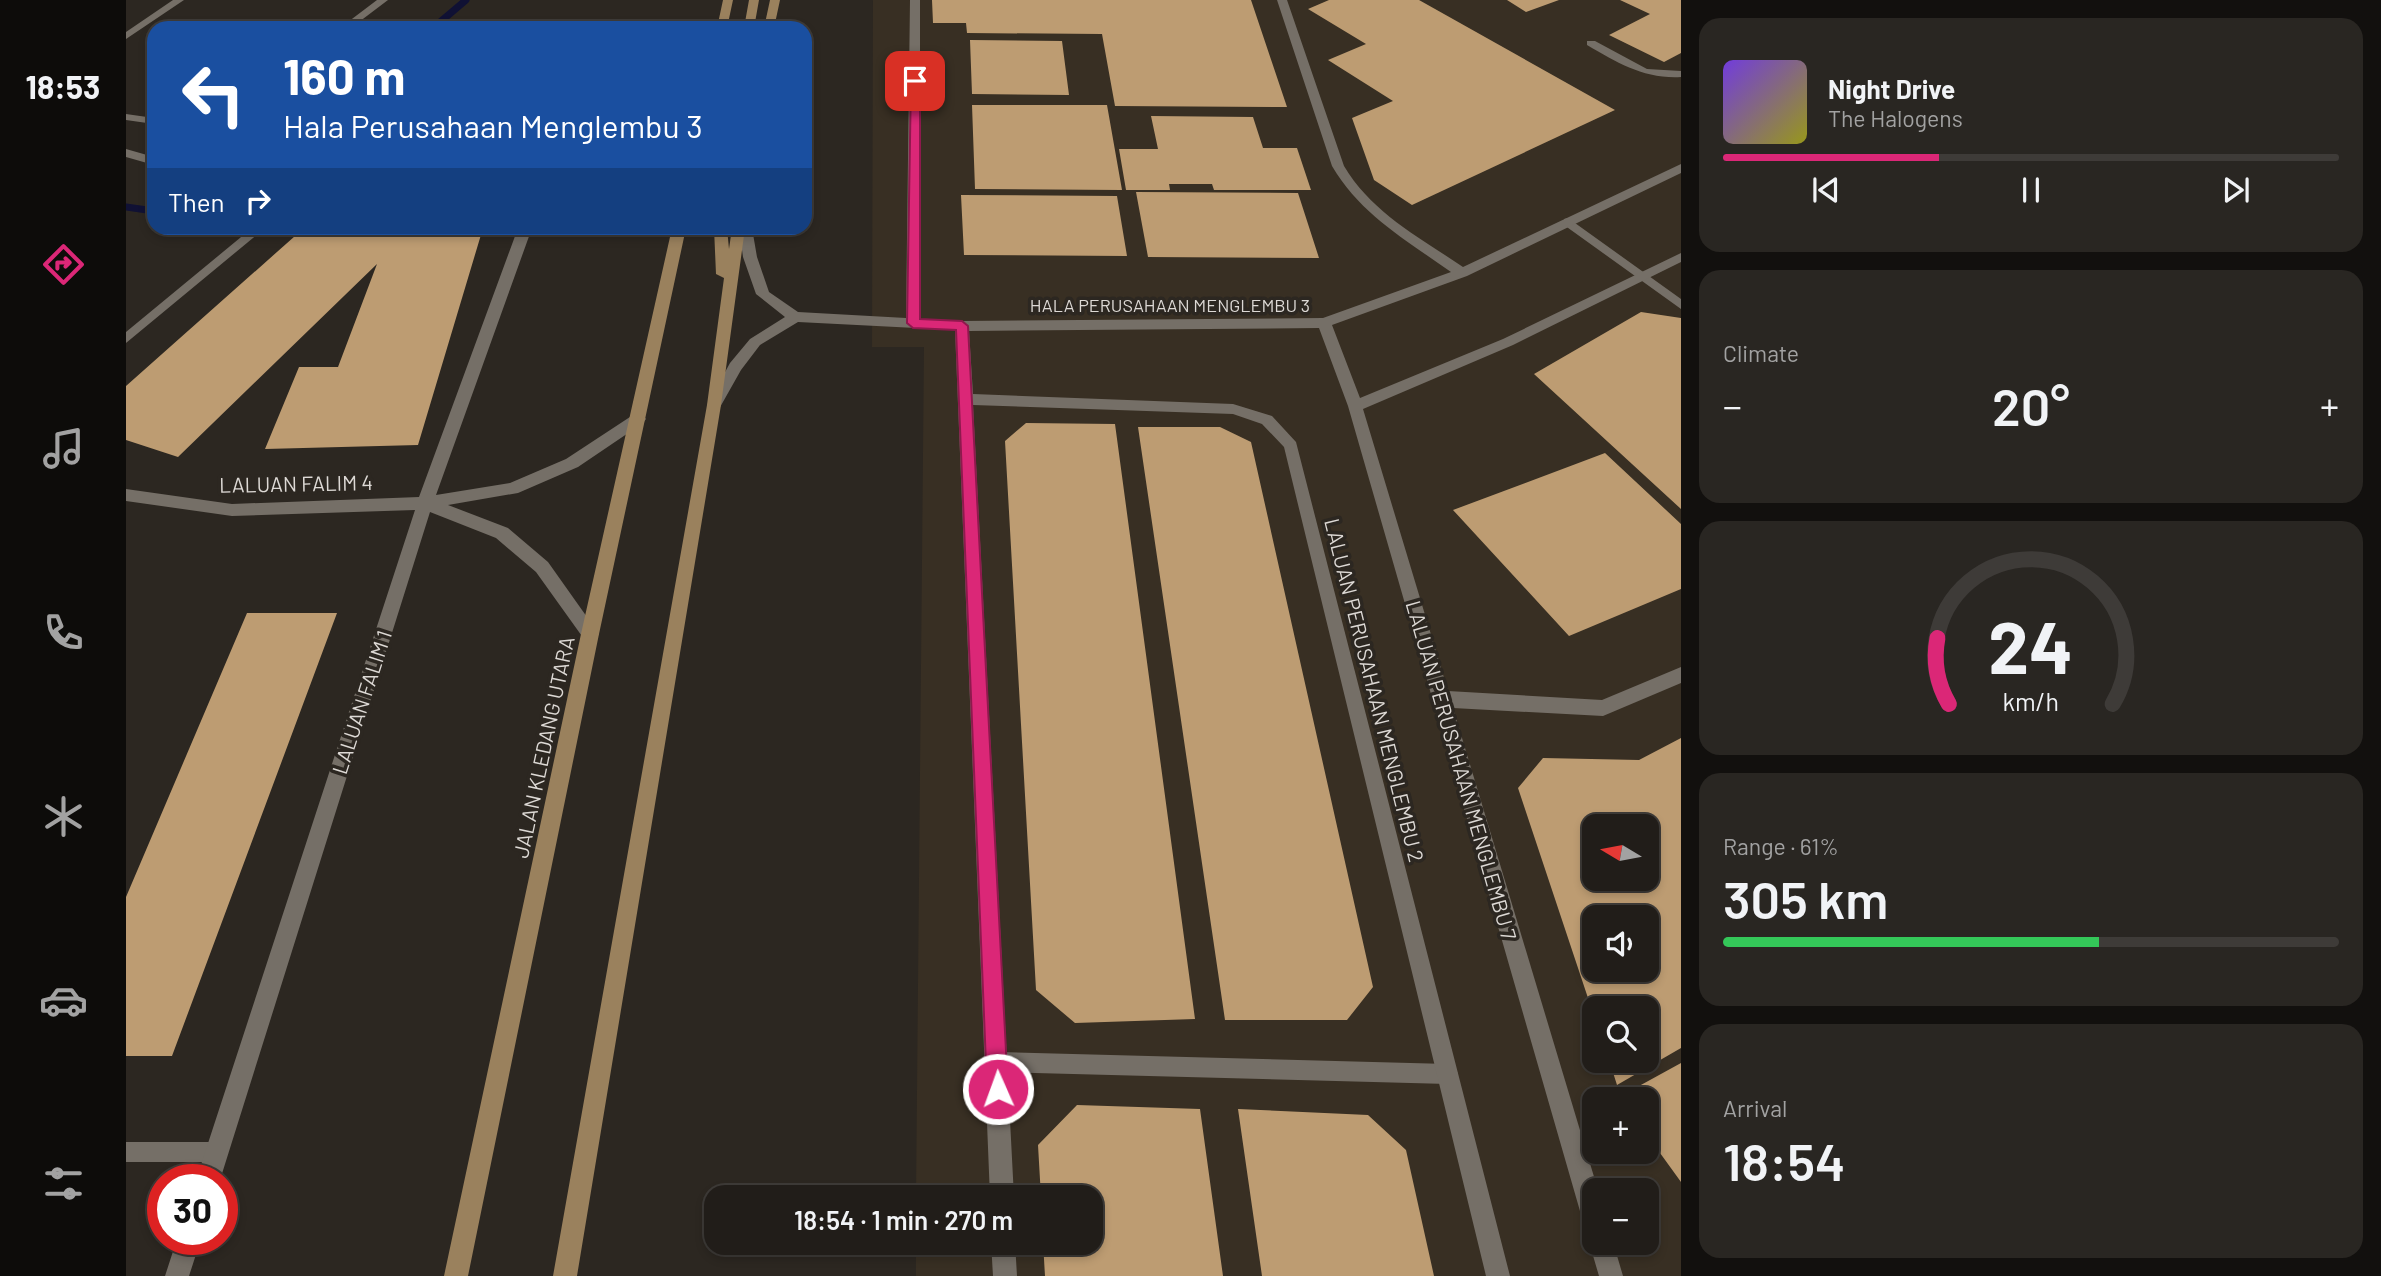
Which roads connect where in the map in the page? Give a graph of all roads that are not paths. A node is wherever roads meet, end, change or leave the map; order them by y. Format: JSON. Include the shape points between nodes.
{"nodes":[{"id":1,"x":179,"y":0,"type":"edge"},
{"id":2,"x":383,"y":0,"type":"edge"},
{"id":3,"x":728,"y":0,"type":"edge"},
{"id":4,"x":754,"y":0,"type":"edge"},
{"id":5,"x":775,"y":0,"type":"edge"},
{"id":6,"x":915,"y":0,"type":"edge"},
{"id":7,"x":1282,"y":0,"type":"edge"},
{"id":8,"x":148,"y":21,"type":"edge"},
{"id":9,"x":354,"y":21,"type":"edge"},
{"id":10,"x":724,"y":21,"type":"edge"},
{"id":11,"x":750,"y":21,"type":"edge"},
{"id":12,"x":770,"y":21,"type":"edge"},
{"id":13,"x":147,"y":22,"type":"edge"},
{"id":14,"x":126,"y":36,"type":"edge"},
{"id":15,"x":1591,"y":43,"type":"dead end"},
{"id":16,"x":1681,"y":74,"type":"edge"},
{"id":17,"x":126,"y":153,"type":"edge"},
{"id":18,"x":147,"y":159,"type":"edge"},
{"id":19,"x":1681,"y":167,"type":"edge"},
{"id":20,"x":1568,"y":222,"type":"junction"},
{"id":21,"x":251,"y":235,"type":"edge"},
{"id":22,"x":522,"y":235,"type":"edge"},
{"id":23,"x":677,"y":235,"type":"edge"},
{"id":24,"x":722,"y":235,"type":"edge"},
{"id":25,"x":737,"y":235,"type":"edge"},
{"id":26,"x":746,"y":235,"type":"edge"},
{"id":27,"x":1681,"y":257,"type":"edge"},
{"id":28,"x":1462,"y":272,"type":"junction"},
{"id":29,"x":1643,"y":278,"type":"junction"},
{"id":30,"x":1681,"y":305,"type":"edge"},
{"id":31,"x":795,"y":317,"type":"junction"},
{"id":32,"x":724,"y":320,"type":"junction"},
{"id":33,"x":913,"y":323,"type":"junction"},
{"id":34,"x":1324,"y":323,"type":"junction"},
{"id":35,"x":962,"y":326,"type":"junction"},
{"id":36,"x":126,"y":339,"type":"edge"},
{"id":37,"x":964,"y":399,"type":"junction"},
{"id":38,"x":714,"y":405,"type":"junction"},
{"id":39,"x":1355,"y":406,"type":"junction"},
{"id":40,"x":638,"y":419,"type":"junction"},
{"id":41,"x":126,"y":495,"type":"edge"},
{"id":42,"x":425,"y":503,"type":"junction"},
{"id":43,"x":590,"y":634,"type":"junction"},
{"id":44,"x":1681,"y":675,"type":"edge"},
{"id":45,"x":1441,"y":699,"type":"junction"},
{"id":46,"x":997,"y":1062,"type":"junction"},
{"id":47,"x":1448,"y":1074,"type":"junction"},
{"id":48,"x":126,"y":1152,"type":"edge"},
{"id":49,"x":216,"y":1152,"type":"junction"},
{"id":50,"x":213,"y":1164,"type":"edge"},
{"id":51,"x":1582,"y":1178,"type":"edge"},
{"id":52,"x":1002,"y":1185,"type":"edge"},
{"id":53,"x":184,"y":1255,"type":"edge"},
{"id":54,"x":1004,"y":1255,"type":"edge"},
{"id":55,"x":1605,"y":1255,"type":"edge"},
{"id":56,"x":177,"y":1276,"type":"edge"},
{"id":57,"x":456,"y":1276,"type":"edge"},
{"id":58,"x":565,"y":1276,"type":"edge"},
{"id":59,"x":1005,"y":1276,"type":"edge"},
{"id":60,"x":1498,"y":1276,"type":"edge"},
{"id":61,"x":1611,"y":1276,"type":"edge"}],
"edges":[{"from":1,"to":8,"type":"lane"},
{"from":2,"to":9,"type":"lane"},
{"from":3,"to":10,"type":"main road"},
{"from":4,"to":11,"type":"main road"},
{"from":5,"to":12,"type":"main road"},
{"from":6,"to":33,"type":"street"},
{"from":7,"to":28,"type":"street","via":[[1346,181],[1375,212]]},
{"from":13,"to":14,"type":"lane"},
{"from":15,"to":16,"type":"lane","via":[[1641,71],[1657,76]]},
{"from":17,"to":18,"type":"street"},
{"from":19,"to":20,"type":"street","name":"HALA PERUSAHAAN MENGLEMBU 3"},
{"from":20,"to":28,"type":"street","name":"HALA PERUSAHAAN MENGLEMBU 3"},
{"from":20,"to":29,"type":"lane"},
{"from":21,"to":36,"type":"lane"},
{"from":22,"to":42,"type":"street","name":"LALUAN FALIM 1"},
{"from":23,"to":40,"type":"main road","name":"JALAN KLEDANG UTARA"},
{"from":24,"to":32,"type":"main road"},
{"from":25,"to":32,"type":"main road"},
{"from":26,"to":31,"type":"street","via":[[763,294]]},
{"from":27,"to":29,"type":"street"},
{"from":28,"to":34,"type":"street","name":"HALA PERUSAHAAN MENGLEMBU 3"},
{"from":29,"to":30,"type":"lane"},
{"from":29,"to":39,"type":"street","via":[[1508,342]]},
{"from":31,"to":33,"type":"street","name":"HALA PERUSAHAAN MENGLEMBU 3"},
{"from":31,"to":38,"type":"street","via":[[755,342]]},
{"from":32,"to":38,"type":"main road"},
{"from":33,"to":35,"type":"street","name":"HALA PERUSAHAAN MENGLEMBU 3"},
{"from":34,"to":35,"type":"street","name":"HALA PERUSAHAAN MENGLEMBU 3"},
{"from":34,"to":39,"type":"street","name":"LALUAN PERUSAHAAN MENGLEMBU 7"},
{"from":35,"to":37,"type":"street"},
{"from":37,"to":46,"type":"street"},
{"from":37,"to":47,"type":"street","name":"LALUAN PERUSAHAAN MENGLEMBU 2","via":[[1233,409],[1257,414],[1278,427],[1291,446]]},
{"from":38,"to":58,"type":"main road"},
{"from":39,"to":45,"type":"street","name":"LALUAN PERUSAHAAN MENGLEMBU 7"},
{"from":40,"to":42,"type":"street","name":"LALUAN FALIM 4","via":[[572,463],[512,489]]},
{"from":40,"to":43,"type":"main road","name":"JALAN KLEDANG UTARA"},
{"from":41,"to":42,"type":"street","name":"LALUAN FALIM 4","via":[[232,510]]},
{"from":42,"to":43,"type":"street","name":"LALUAN FALIM 4","via":[[502,533],[542,567]]},
{"from":42,"to":49,"type":"street","name":"LALUAN FALIM 1"},
{"from":43,"to":57,"type":"main road","name":"JALAN KLEDANG UTARA"},
{"from":44,"to":45,"type":"street","via":[[1603,708]]},
{"from":45,"to":51,"type":"street","name":"LALUAN PERUSAHAAN MENGLEMBU 7"},
{"from":46,"to":47,"type":"lane"},
{"from":46,"to":52,"type":"street"},
{"from":47,"to":60,"type":"street","name":"LALUAN PERUSAHAAN MENGLEMBU 2"},
{"from":48,"to":49,"type":"lane"},
{"from":49,"to":50,"type":"street","name":"LALUAN FALIM 1"},
{"from":53,"to":56,"type":"street"},
{"from":54,"to":59,"type":"street"},
{"from":55,"to":61,"type":"street"}]}
